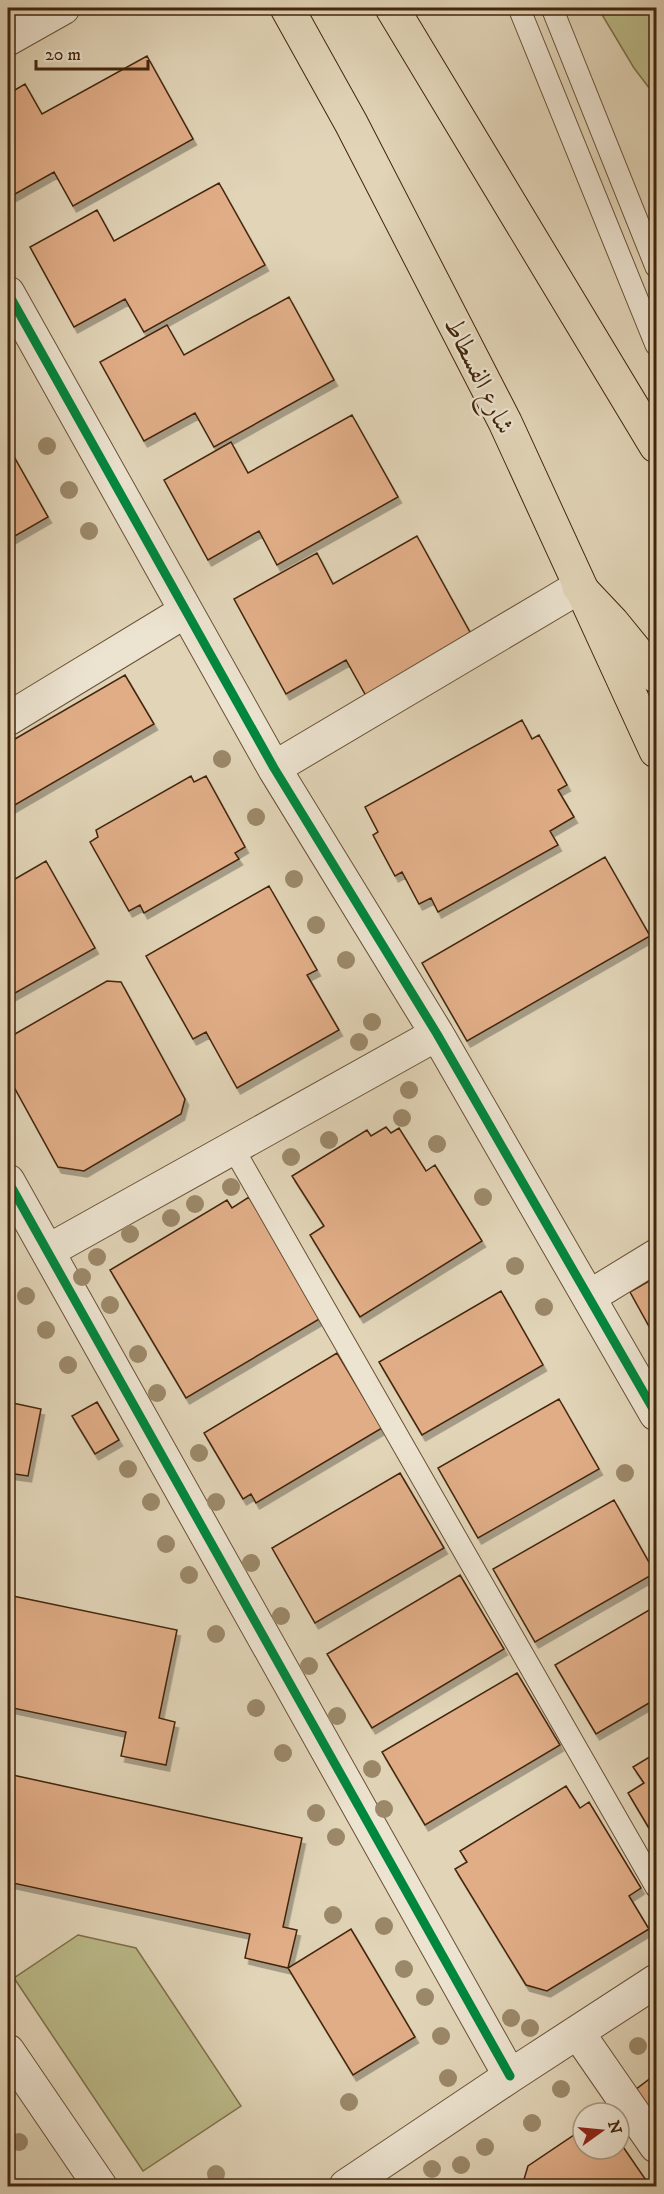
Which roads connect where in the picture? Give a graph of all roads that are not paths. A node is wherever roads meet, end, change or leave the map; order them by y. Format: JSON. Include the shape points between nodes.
{"nodes":[{"id":1,"x":63,"y":8,"type":"edge"},
{"id":2,"x":287,"y":8,"type":"edge"},
{"id":3,"x":392,"y":8,"type":"edge"},
{"id":4,"x":519,"y":8,"type":"edge"},
{"id":5,"x":552,"y":8,"type":"edge"},
{"id":6,"x":8,"y":39,"type":"edge"},
{"id":7,"x":657,"y":267,"type":"edge"},
{"id":8,"x":8,"y":293,"type":"edge"},
{"id":9,"x":657,"y":345,"type":"edge"},
{"id":10,"x":657,"y":446,"type":"edge"},
{"id":11,"x":579,"y":587,"type":"junction"},
{"id":12,"x":184,"y":612,"type":"junction"},
{"id":13,"x":657,"y":676,"type":"edge"},
{"id":14,"x":8,"y":718,"type":"edge"},
{"id":15,"x":657,"y":751,"type":"edge"},
{"id":16,"x":274,"y":768,"type":"junction"},
{"id":17,"x":437,"y":1034,"type":"junction"},
{"id":18,"x":233,"y":1148,"type":"junction"},
{"id":19,"x":8,"y":1181,"type":"edge"},
{"id":20,"x":48,"y":1251,"type":"junction"},
{"id":21,"x":657,"y":1256,"type":"edge"},
{"id":22,"x":589,"y":1297,"type":"junction"},
{"id":23,"x":657,"y":1414,"type":"edge"},
{"id":24,"x":657,"y":1887,"type":"edge"},
{"id":25,"x":657,"y":1981,"type":"edge"},
{"id":26,"x":578,"y":2033,"type":"junction"},
{"id":27,"x":8,"y":2051,"type":"edge"},
{"id":28,"x":510,"y":2076,"type":"junction"},
{"id":29,"x":657,"y":2146,"type":"edge"},
{"id":30,"x":100,"y":2187,"type":"edge"},
{"id":31,"x":346,"y":2187,"type":"edge"}],
"edges":[{"from":1,"to":6,"type":"street"},
{"from":2,"to":11,"type":"main road","name":"شارع الفسطاط","via":[[429,271],[505,423]]},
{"from":3,"to":10,"type":"main road"},
{"from":4,"to":9,"type":"lane"},
{"from":5,"to":7,"type":"lane"},
{"from":8,"to":12,"type":"street"},
{"from":11,"to":13,"type":"main road"},
{"from":11,"to":15,"type":"main road","name":"شارع الفسطاط"},
{"from":11,"to":16,"type":"street"},
{"from":12,"to":14,"type":"street"},
{"from":12,"to":16,"type":"street"},
{"from":16,"to":17,"type":"street"},
{"from":17,"to":18,"type":"street"},
{"from":17,"to":22,"type":"street"},
{"from":18,"to":20,"type":"street"},
{"from":18,"to":24,"type":"lane"},
{"from":19,"to":20,"type":"street"},
{"from":20,"to":28,"type":"street"},
{"from":21,"to":22,"type":"street"},
{"from":22,"to":23,"type":"street"},
{"from":25,"to":26,"type":"street"},
{"from":26,"to":28,"type":"street"},
{"from":26,"to":29,"type":"street"},
{"from":27,"to":30,"type":"street"},
{"from":28,"to":31,"type":"street"}]}
